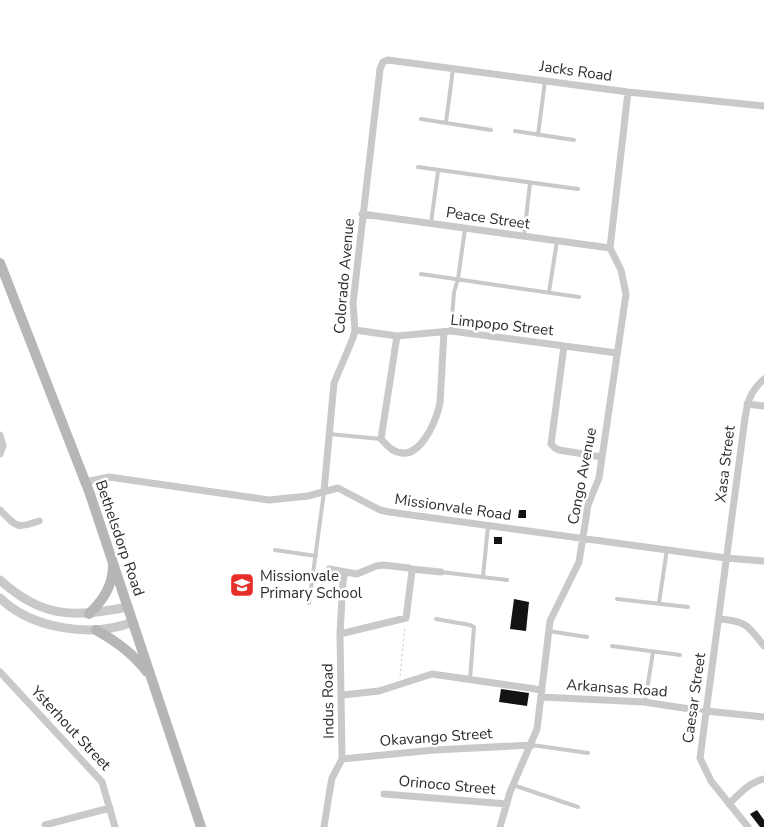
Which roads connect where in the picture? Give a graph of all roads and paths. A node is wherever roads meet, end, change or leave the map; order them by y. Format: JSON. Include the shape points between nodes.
{"nodes":[{"id":1,"x":385,"y":60,"type":"joint"},
{"id":2,"x":453,"y":69,"type":"junction"},
{"id":3,"x":545,"y":81,"type":"junction"},
{"id":4,"x":628,"y":92,"type":"junction"},
{"id":5,"x":764,"y":106,"type":"edge"},
{"id":6,"x":421,"y":118,"type":"dead end"},
{"id":7,"x":446,"y":122,"type":"junction"},
{"id":8,"x":491,"y":130,"type":"dead end"},
{"id":9,"x":514,"y":132,"type":"dead end"},
{"id":10,"x":538,"y":135,"type":"junction"},
{"id":11,"x":574,"y":140,"type":"dead end"},
{"id":12,"x":418,"y":167,"type":"dead end"},
{"id":13,"x":438,"y":171,"type":"junction"},
{"id":14,"x":530,"y":183,"type":"junction"},
{"id":15,"x":578,"y":190,"type":"dead end"},
{"id":16,"x":362,"y":214,"type":"junction"},
{"id":17,"x":431,"y":224,"type":"junction"},
{"id":18,"x":465,"y":229,"type":"junction"},
{"id":19,"x":524,"y":236,"type":"junction"},
{"id":20,"x":557,"y":242,"type":"junction"},
{"id":21,"x":610,"y":248,"type":"junction"},
{"id":22,"x":0,"y":263,"type":"edge"},
{"id":23,"x":421,"y":274,"type":"dead end"},
{"id":24,"x":458,"y":279,"type":"junction"},
{"id":25,"x":549,"y":292,"type":"junction"},
{"id":26,"x":579,"y":296,"type":"dead end"},
{"id":27,"x":355,"y":330,"type":"junction"},
{"id":28,"x":447,"y":332,"type":"junction"},
{"id":29,"x":397,"y":336,"type":"junction"},
{"id":30,"x":564,"y":346,"type":"junction"},
{"id":31,"x":617,"y":353,"type":"junction"},
{"id":32,"x":764,"y":380,"type":"edge"},
{"id":33,"x":748,"y":404,"type":"junction"},
{"id":34,"x":764,"y":406,"type":"edge"},
{"id":35,"x":0,"y":434,"type":"edge"},
{"id":36,"x":329,"y":434,"type":"junction"},
{"id":37,"x":382,"y":439,"type":"junction"},
{"id":38,"x":0,"y":454,"type":"edge"},
{"id":39,"x":602,"y":457,"type":"junction"},
{"id":40,"x":85,"y":482,"type":"junction"},
{"id":41,"x":324,"y":491,"type":"junction"},
{"id":42,"x":0,"y":510,"type":"edge"},
{"id":43,"x":39,"y":521,"type":"dead end"},
{"id":44,"x":488,"y":526,"type":"junction"},
{"id":45,"x":584,"y":538,"type":"junction"},
{"id":46,"x":666,"y":549,"type":"junction"},
{"id":47,"x":275,"y":550,"type":"dead end"},
{"id":48,"x":316,"y":556,"type":"junction"},
{"id":49,"x":726,"y":558,"type":"junction"},
{"id":50,"x":113,"y":561,"type":"junction"},
{"id":51,"x":764,"y":561,"type":"edge"},
{"id":52,"x":330,"y":569,"type":"dead end"},
{"id":53,"x":411,"y":569,"type":"junction"},
{"id":54,"x":345,"y":572,"type":"junction"},
{"id":55,"x":441,"y":572,"type":"joint"},
{"id":56,"x":483,"y":576,"type":"junction"},
{"id":57,"x":0,"y":580,"type":"edge"},
{"id":58,"x":507,"y":580,"type":"dead end"},
{"id":59,"x":0,"y":598,"type":"edge"},
{"id":60,"x":617,"y":599,"type":"dead end"},
{"id":61,"x":309,"y":603,"type":"dead end"},
{"id":62,"x":659,"y":603,"type":"junction"},
{"id":63,"x":128,"y":607,"type":"junction"},
{"id":64,"x":688,"y":607,"type":"dead end"},
{"id":65,"x":88,"y":614,"type":"junction"},
{"id":66,"x":406,"y":618,"type":"junction"},
{"id":67,"x":719,"y":618,"type":"junction"},
{"id":68,"x":436,"y":619,"type":"dead end"},
{"id":69,"x":133,"y":622,"type":"junction"},
{"id":70,"x":96,"y":630,"type":"junction"},
{"id":71,"x":548,"y":632,"type":"junction"},
{"id":72,"x":340,"y":634,"type":"junction"},
{"id":73,"x":587,"y":637,"type":"dead end"},
{"id":74,"x":612,"y":646,"type":"dead end"},
{"id":75,"x":764,"y":646,"type":"edge"},
{"id":76,"x":653,"y":652,"type":"junction"},
{"id":77,"x":680,"y":655,"type":"dead end"},
{"id":78,"x":0,"y":672,"type":"edge"},
{"id":79,"x":470,"y":679,"type":"junction"},
{"id":80,"x":154,"y":684,"type":"junction"},
{"id":81,"x":399,"y":684,"type":"junction"},
{"id":82,"x":541,"y":693,"type":"junction"},
{"id":83,"x":342,"y":695,"type":"junction"},
{"id":84,"x":644,"y":702,"type":"junction"},
{"id":85,"x":690,"y":709,"type":"joint"},
{"id":86,"x":706,"y":711,"type":"junction"},
{"id":87,"x":764,"y":717,"type":"edge"},
{"id":88,"x":532,"y":745,"type":"junction"},
{"id":89,"x":588,"y":753,"type":"dead end"},
{"id":90,"x":342,"y":759,"type":"junction"},
{"id":91,"x":764,"y":779,"type":"edge"},
{"id":92,"x":513,"y":785,"type":"junction"},
{"id":93,"x":384,"y":794,"type":"dead end"},
{"id":94,"x":507,"y":804,"type":"junction"},
{"id":95,"x":729,"y":804,"type":"junction"},
{"id":96,"x":578,"y":807,"type":"dead end"},
{"id":97,"x":110,"y":808,"type":"junction"},
{"id":98,"x":45,"y":825,"type":"dead end"},
{"id":99,"x":115,"y":827,"type":"edge"},
{"id":100,"x":201,"y":827,"type":"edge"},
{"id":101,"x":324,"y":827,"type":"edge"},
{"id":102,"x":500,"y":827,"type":"edge"},
{"id":103,"x":748,"y":827,"type":"edge"}],
"edges":[{"from":1,"to":2,"type":"street","name":"Jacks Road"},
{"from":1,"to":16,"type":"street","name":"Colorado Avenue","via":[[380,69]]},
{"from":2,"to":3,"type":"street","name":"Jacks Road"},
{"from":2,"to":7,"type":"lane"},
{"from":3,"to":4,"type":"street","name":"Jacks Road"},
{"from":3,"to":10,"type":"lane"},
{"from":4,"to":5,"type":"street","name":"Jacks Road"},
{"from":4,"to":21,"type":"street"},
{"from":6,"to":7,"type":"lane"},
{"from":7,"to":8,"type":"lane"},
{"from":9,"to":10,"type":"lane"},
{"from":10,"to":11,"type":"lane"},
{"from":12,"to":13,"type":"lane"},
{"from":13,"to":14,"type":"lane"},
{"from":13,"to":17,"type":"lane"},
{"from":14,"to":15,"type":"lane"},
{"from":14,"to":19,"type":"lane"},
{"from":16,"to":17,"type":"street","name":"Peace Street"},
{"from":16,"to":27,"type":"street","name":"Colorado Avenue","via":[[353,304]]},
{"from":17,"to":18,"type":"street","name":"Peace Street"},
{"from":18,"to":19,"type":"street","name":"Peace Street"},
{"from":18,"to":24,"type":"lane"},
{"from":19,"to":20,"type":"street","name":"Peace Street"},
{"from":20,"to":21,"type":"street","name":"Peace Street"},
{"from":20,"to":25,"type":"lane"},
{"from":21,"to":31,"type":"street","name":"Congo Avenue","via":[[622,270],[626,294]]},
{"from":22,"to":40,"type":"main road","name":"Bethelsdorp Road"},
{"from":23,"to":24,"type":"lane"},
{"from":24,"to":25,"type":"lane"},
{"from":24,"to":28,"type":"lane"},
{"from":25,"to":26,"type":"lane"},
{"from":27,"to":29,"type":"street","name":"Limpopo Street"},
{"from":27,"to":36,"type":"street","name":"Colorado Avenue","via":[[334,383]]},
{"from":28,"to":29,"type":"street","name":"Limpopo Street"},
{"from":28,"to":30,"type":"street","name":"Limpopo Street"},
{"from":28,"to":37,"type":"street","via":[[440,403],[431,430],[409,453],[392,450]]},
{"from":29,"to":37,"type":"street"},
{"from":30,"to":31,"type":"street","name":"Limpopo Street"},
{"from":30,"to":39,"type":"street","via":[[551,444],[559,450]]},
{"from":31,"to":39,"type":"street","name":"Congo Avenue"},
{"from":32,"to":33,"type":"street","name":"Xasa Street","via":[[755,388]]},
{"from":33,"to":34,"type":"street"},
{"from":33,"to":49,"type":"street","name":"Xasa Street"},
{"from":35,"to":38,"type":"street","via":[[3,446]]},
{"from":36,"to":37,"type":"lane"},
{"from":36,"to":41,"type":"street","name":"Colorado Avenue"},
{"from":39,"to":45,"type":"street","name":"Congo Avenue","via":[[597,484],[588,505]]},
{"from":40,"to":41,"type":"street","name":"Missionvale Road","via":[[109,477],[269,500]]},
{"from":40,"to":50,"type":"main road","name":"Bethelsdorp Road"},
{"from":41,"to":44,"type":"street","name":"Missionvale Road","via":[[338,488],[388,512]]},
{"from":41,"to":48,"type":"lane"},
{"from":42,"to":43,"type":"street","via":[[20,527]]},
{"from":44,"to":45,"type":"street","name":"Missionvale Road"},
{"from":44,"to":56,"type":"lane"},
{"from":45,"to":46,"type":"street","name":"Missionvale Road"},
{"from":45,"to":71,"type":"street","name":"Congo Avenue","via":[[576,572],[554,611]]},
{"from":46,"to":49,"type":"street","name":"Missionvale Road"},
{"from":46,"to":62,"type":"lane"},
{"from":47,"to":48,"type":"lane"},
{"from":48,"to":61,"type":"lane"},
{"from":49,"to":51,"type":"street","name":"Missionvale Road"},
{"from":49,"to":67,"type":"street","name":"Caesar Street"},
{"from":50,"to":63,"type":"main road","name":"Bethelsdorp Road"},
{"from":50,"to":65,"type":"main road","via":[[111,584]]},
{"from":52,"to":54,"type":"street"},
{"from":53,"to":54,"type":"street","via":[[383,564],[357,574]]},
{"from":53,"to":55,"type":"street"},
{"from":53,"to":66,"type":"street"},
{"from":54,"to":72,"type":"street","name":"Indus Road"},
{"from":55,"to":56,"type":"lane"},
{"from":56,"to":58,"type":"lane"},
{"from":57,"to":65,"type":"street","via":[[32,604],[59,612]]},
{"from":59,"to":70,"type":"street","via":[[27,617],[41,622]]},
{"from":60,"to":62,"type":"lane"},
{"from":62,"to":64,"type":"lane"},
{"from":63,"to":65,"type":"street"},
{"from":63,"to":69,"type":"main road","name":"Bethelsdorp Road"},
{"from":66,"to":72,"type":"street"},
{"from":66,"to":81,"type":"path"},
{"from":67,"to":75,"type":"street","via":[[745,624]]},
{"from":67,"to":86,"type":"street","name":"Caesar Street"},
{"from":68,"to":79,"type":"lane","via":[[474,627]]},
{"from":69,"to":70,"type":"street"},
{"from":69,"to":80,"type":"main road","name":"Bethelsdorp Road"},
{"from":70,"to":80,"type":"main road","via":[[129,652]]},
{"from":71,"to":73,"type":"lane"},
{"from":71,"to":82,"type":"street","name":"Congo Avenue"},
{"from":72,"to":83,"type":"street","name":"Indus Road"},
{"from":74,"to":76,"type":"lane"},
{"from":76,"to":77,"type":"lane"},
{"from":76,"to":84,"type":"lane"},
{"from":78,"to":97,"type":"street","name":"Ysterhout Street","via":[[98,776]]},
{"from":79,"to":81,"type":"street","name":"Arkansas Road","via":[[432,674]]},
{"from":79,"to":82,"type":"street","name":"Arkansas Road"},
{"from":80,"to":100,"type":"main road","name":"Bethelsdorp Road"},
{"from":81,"to":83,"type":"street","name":"Arkansas Road","via":[[379,691]]},
{"from":82,"to":84,"type":"street","name":"Arkansas Road"},
{"from":82,"to":88,"type":"street","name":"Congo Avenue","via":[[538,729]]},
{"from":83,"to":90,"type":"street","name":"Indus Road"},
{"from":84,"to":85,"type":"street","name":"Arkansas Road"},
{"from":85,"to":86,"type":"lane"},
{"from":86,"to":87,"type":"street"},
{"from":86,"to":95,"type":"street","name":"Caesar Street","via":[[700,758]]},
{"from":88,"to":89,"type":"lane"},
{"from":88,"to":90,"type":"street","name":"Okavango Street"},
{"from":88,"to":92,"type":"street","name":"Congo Avenue"},
{"from":90,"to":101,"type":"street","name":"Indus Road","via":[[332,778]]},
{"from":91,"to":95,"type":"street","via":[[758,780]]},
{"from":92,"to":94,"type":"street","name":"Congo Avenue"},
{"from":92,"to":96,"type":"lane"},
{"from":93,"to":94,"type":"street","name":"Orinoco Street"},
{"from":94,"to":102,"type":"street","name":"Congo Avenue"},
{"from":95,"to":103,"type":"street","name":"Caesar Street"},
{"from":97,"to":98,"type":"street"},
{"from":97,"to":99,"type":"street","name":"Ysterhout Street"}]}
